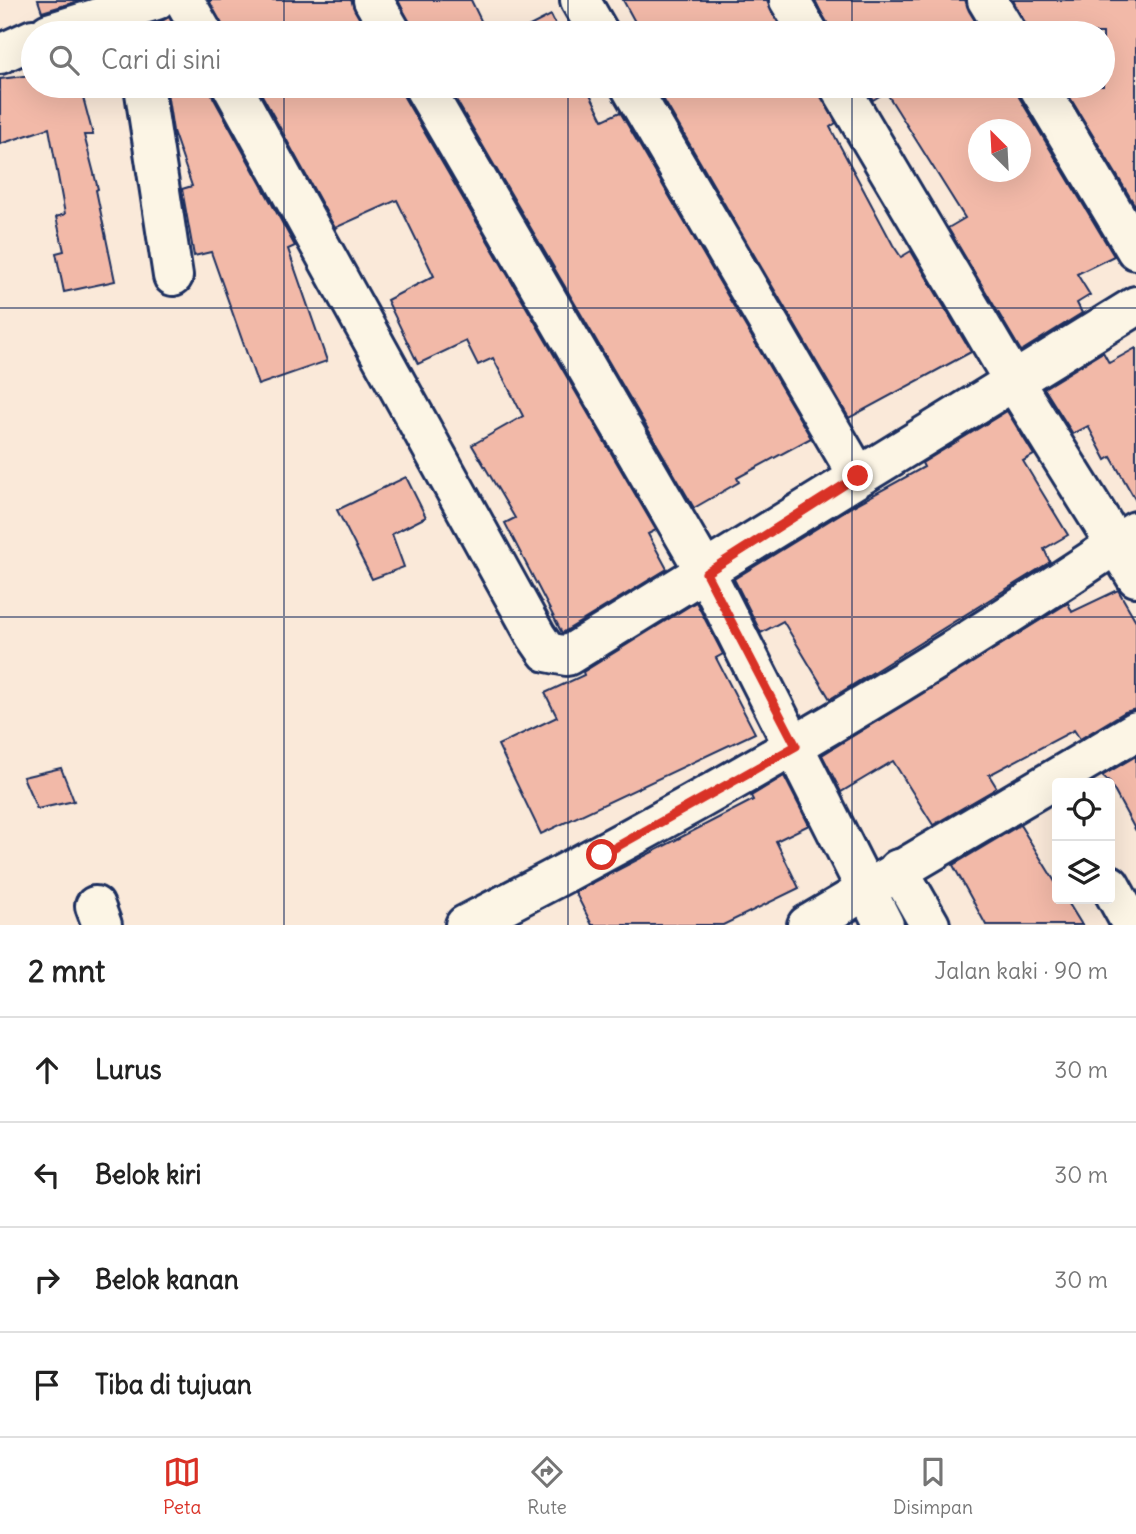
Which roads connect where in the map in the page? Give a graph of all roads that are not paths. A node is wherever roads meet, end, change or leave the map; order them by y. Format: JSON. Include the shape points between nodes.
{"nodes":[{"id":1,"x":184,"y":0,"type":"edge"},
{"id":2,"x":373,"y":0,"type":"edge"},
{"id":3,"x":580,"y":0,"type":"edge"},
{"id":4,"x":789,"y":0,"type":"edge"},
{"id":5,"x":987,"y":0,"type":"edge"},
{"id":6,"x":141,"y":14,"type":"edge"},
{"id":7,"x":107,"y":21,"type":"edge"},
{"id":8,"x":195,"y":21,"type":"edge"},
{"id":9,"x":385,"y":21,"type":"edge"},
{"id":10,"x":593,"y":21,"type":"edge"},
{"id":11,"x":801,"y":21,"type":"edge"},
{"id":12,"x":1000,"y":21,"type":"edge"},
{"id":13,"x":21,"y":44,"type":"edge"},
{"id":14,"x":0,"y":54,"type":"edge"},
{"id":15,"x":146,"y":98,"type":"edge"},
{"id":16,"x":239,"y":98,"type":"edge"},
{"id":17,"x":430,"y":98,"type":"edge"},
{"id":18,"x":637,"y":98,"type":"edge"},
{"id":19,"x":846,"y":98,"type":"edge"},
{"id":20,"x":1045,"y":98,"type":"edge"},
{"id":21,"x":1136,"y":250,"type":"edge"},
{"id":22,"x":173,"y":275,"type":"dead end"},
{"id":23,"x":1136,"y":306,"type":"edge"},
{"id":24,"x":1013,"y":380,"type":"junction"},
{"id":25,"x":858,"y":476,"type":"junction"},
{"id":26,"x":1127,"y":537,"type":"edge"},
{"id":27,"x":706,"y":573,"type":"junction"},
{"id":28,"x":1136,"y":577,"type":"edge"},
{"id":29,"x":1136,"y":731,"type":"edge"},
{"id":30,"x":796,"y":746,"type":"junction"},
{"id":31,"x":1067,"y":778,"type":"edge"},
{"id":32,"x":1052,"y":788,"type":"edge"},
{"id":33,"x":882,"y":878,"type":"junction"},
{"id":34,"x":1115,"y":894,"type":"edge"},
{"id":35,"x":464,"y":925,"type":"edge"},
{"id":36,"x":807,"y":925,"type":"edge"},
{"id":37,"x":884,"y":925,"type":"edge"},
{"id":38,"x":930,"y":925,"type":"edge"},
{"id":39,"x":1132,"y":925,"type":"edge"}],
"edges":[{"from":1,"to":8,"type":"street"},
{"from":2,"to":9,"type":"street"},
{"from":3,"to":10,"type":"street"},
{"from":4,"to":11,"type":"street"},
{"from":5,"to":12,"type":"street"},
{"from":6,"to":7,"type":"street"},
{"from":13,"to":14,"type":"street"},
{"from":15,"to":22,"type":"street"},
{"from":16,"to":27,"type":"street","via":[[547,652],[567,656]]},
{"from":17,"to":27,"type":"street"},
{"from":18,"to":25,"type":"street"},
{"from":19,"to":24,"type":"street"},
{"from":20,"to":21,"type":"street"},
{"from":23,"to":24,"type":"street"},
{"from":24,"to":25,"type":"street"},
{"from":24,"to":26,"type":"street"},
{"from":25,"to":27,"type":"street"},
{"from":26,"to":28,"type":"street"},
{"from":26,"to":30,"type":"street"},
{"from":27,"to":30,"type":"street"},
{"from":29,"to":31,"type":"street"},
{"from":30,"to":33,"type":"street"},
{"from":30,"to":35,"type":"street","via":[[602,855]]},
{"from":32,"to":33,"type":"street"},
{"from":33,"to":36,"type":"street"},
{"from":33,"to":37,"type":"street"},
{"from":33,"to":38,"type":"street"},
{"from":34,"to":39,"type":"street"}]}
